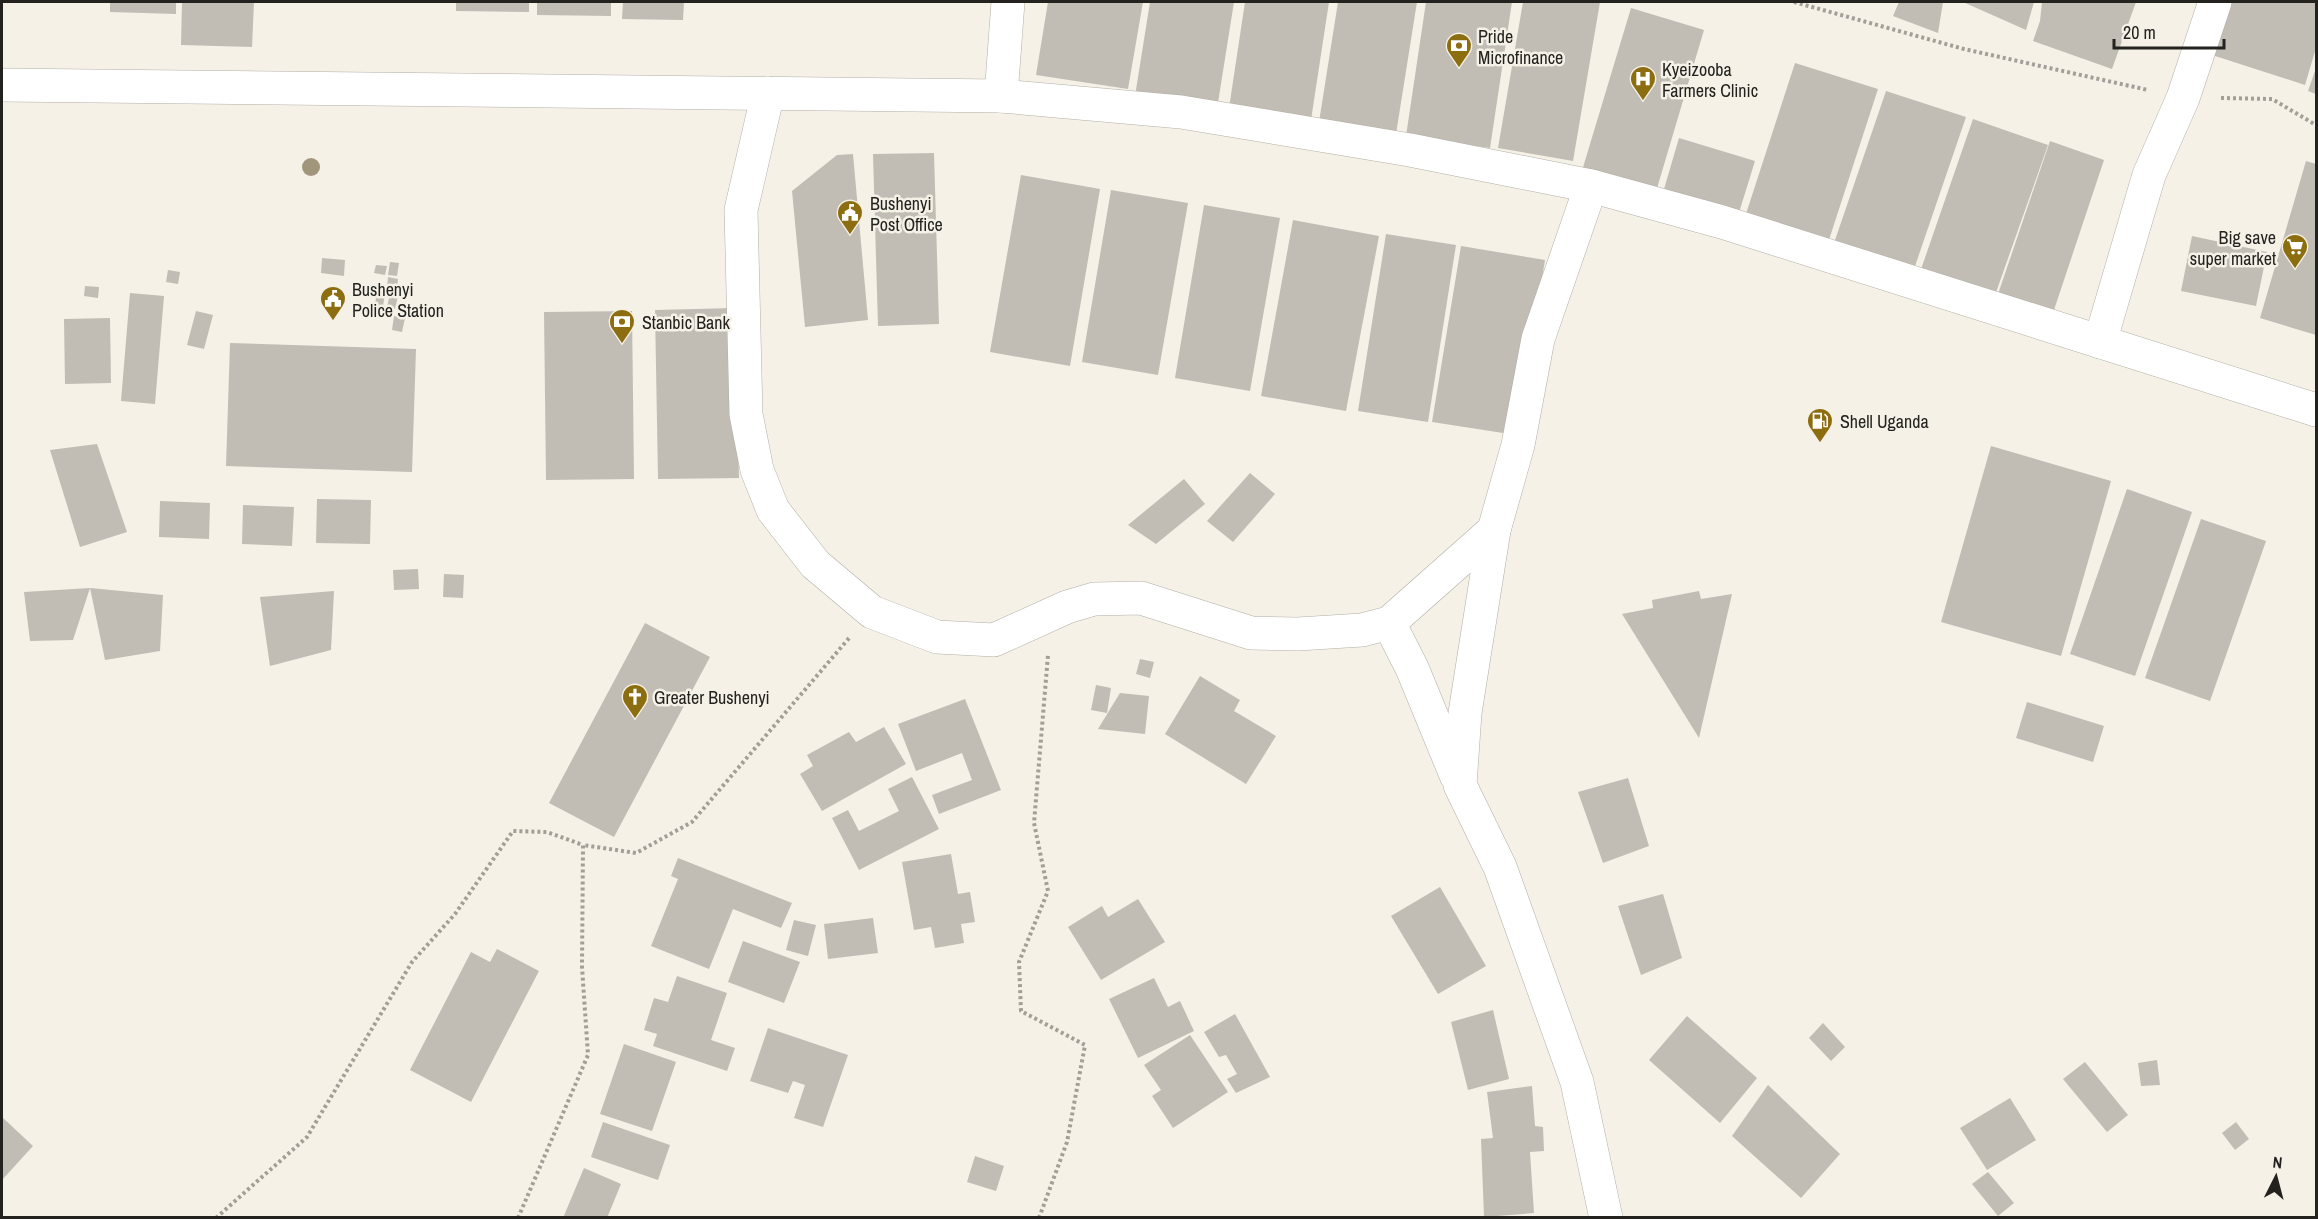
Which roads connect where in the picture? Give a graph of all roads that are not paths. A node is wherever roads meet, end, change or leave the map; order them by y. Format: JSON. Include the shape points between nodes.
{"nodes":[{"id":1,"x":1008,"y":2,"type":"edge"},
{"id":2,"x":2215,"y":2,"type":"edge"},
{"id":3,"x":2,"y":85,"type":"edge"},
{"id":4,"x":768,"y":93,"type":"junction"},
{"id":5,"x":1001,"y":96,"type":"junction"},
{"id":6,"x":1591,"y":186,"type":"junction"},
{"id":7,"x":2100,"y":342,"type":"junction"},
{"id":8,"x":2316,"y":410,"type":"edge"},
{"id":9,"x":1494,"y":530,"type":"junction"},
{"id":10,"x":1389,"y":623,"type":"junction"},
{"id":11,"x":1460,"y":785,"type":"junction"},
{"id":12,"x":1605,"y":1218,"type":"edge"}],
"edges":[{"from":1,"to":5,"type":"street"},
{"from":2,"to":7,"type":"street","via":[[2183,98],[2149,175]]},
{"from":3,"to":4,"type":"street"},
{"from":4,"to":5,"type":"street"},
{"from":4,"to":10,"type":"street","via":[[741,210],[746,414],[754,459],[773,510],[814,564],[872,612],[937,637],[994,639],[1094,598],[1142,597],[1251,633],[1362,630]]},
{"from":5,"to":6,"type":"street","via":[[1181,112],[1410,150]]},
{"from":6,"to":7,"type":"street","via":[[1722,222]]},
{"from":6,"to":9,"type":"street","via":[[1538,339],[1518,445]]},
{"from":7,"to":8,"type":"street"},
{"from":9,"to":10,"type":"street"},
{"from":9,"to":11,"type":"street","via":[[1465,713]]},
{"from":10,"to":11,"type":"street","via":[[1440,730]]},
{"from":11,"to":12,"type":"street","via":[[1500,867],[1576,1082]]}]}
